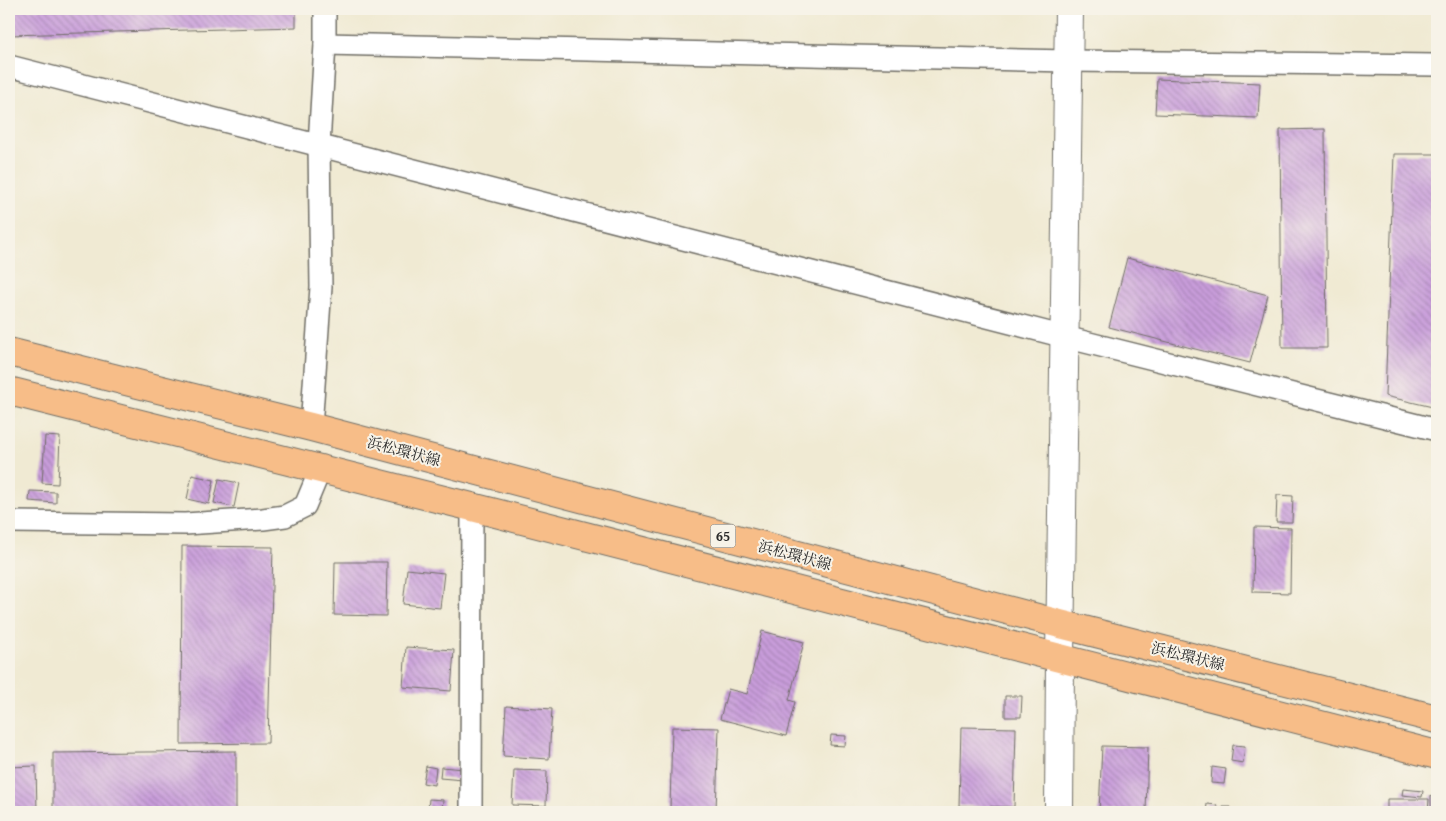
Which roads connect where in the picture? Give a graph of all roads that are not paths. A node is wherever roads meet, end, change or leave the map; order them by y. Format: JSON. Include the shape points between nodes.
{"nodes":[{"id":1,"x":325,"y":9,"type":"edge"},
{"id":2,"x":1070,"y":9,"type":"edge"},
{"id":3,"x":325,"y":44,"type":"junction"},
{"id":4,"x":1069,"y":62,"type":"junction"},
{"id":5,"x":1437,"y":65,"type":"edge"},
{"id":6,"x":9,"y":66,"type":"edge"},
{"id":7,"x":319,"y":145,"type":"junction"},
{"id":8,"x":1065,"y":336,"type":"junction"},
{"id":9,"x":9,"y":352,"type":"edge"},
{"id":10,"x":9,"y":391,"type":"edge"},
{"id":11,"x":311,"y":427,"type":"junction"},
{"id":12,"x":1437,"y":430,"type":"edge"},
{"id":13,"x":320,"y":470,"type":"junction"},
{"id":14,"x":472,"y":507,"type":"junction"},
{"id":15,"x":9,"y":522,"type":"edge"},
{"id":16,"x":1060,"y":624,"type":"junction"},
{"id":17,"x":1060,"y":658,"type":"junction"},
{"id":18,"x":1437,"y":719,"type":"edge"},
{"id":19,"x":1437,"y":755,"type":"edge"},
{"id":20,"x":471,"y":812,"type":"edge"},
{"id":21,"x":1058,"y":812,"type":"edge"}],
"edges":[{"from":1,"to":3,"type":"street"},
{"from":2,"to":4,"type":"street"},
{"from":3,"to":4,"type":"street"},
{"from":3,"to":7,"type":"street"},
{"from":4,"to":5,"type":"street"},
{"from":4,"to":8,"type":"street"},
{"from":6,"to":7,"type":"street"},
{"from":7,"to":8,"type":"street"},
{"from":7,"to":11,"type":"street","via":[[321,287]]},
{"from":8,"to":12,"type":"street"},
{"from":8,"to":16,"type":"street"},
{"from":9,"to":11,"type":"main road","name":"浜松環状線","number":"65"},
{"from":10,"to":13,"type":"main road","number":"65"},
{"from":11,"to":16,"type":"main road","name":"浜松環状線","number":"65"},
{"from":13,"to":14,"type":"main road","number":"65"},
{"from":13,"to":15,"type":"street","via":[[305,506],[285,516],[184,524]]},
{"from":14,"to":17,"type":"main road","number":"65"},
{"from":14,"to":20,"type":"street"},
{"from":16,"to":17,"type":"street"},
{"from":16,"to":18,"type":"main road","name":"浜松環状線","number":"65"},
{"from":17,"to":19,"type":"main road","number":"65"},
{"from":17,"to":21,"type":"street"}]}
